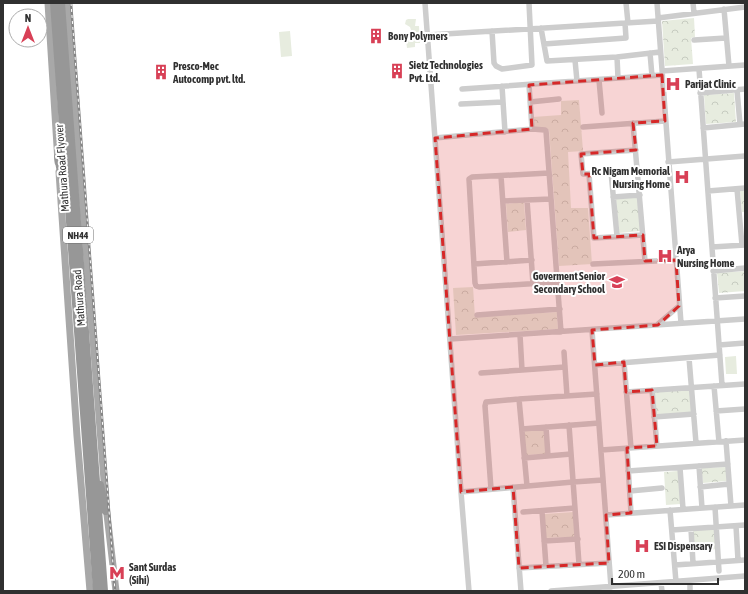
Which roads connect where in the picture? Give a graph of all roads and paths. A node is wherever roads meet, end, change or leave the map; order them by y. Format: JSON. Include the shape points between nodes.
{"nodes":[{"id":1,"x":48,"y":3,"type":"edge"},
{"id":2,"x":54,"y":3,"type":"edge"},
{"id":3,"x":61,"y":3,"type":"edge"},
{"id":4,"x":67,"y":3,"type":"edge"},
{"id":5,"x":425,"y":3,"type":"edge"},
{"id":6,"x":529,"y":3,"type":"edge"},
{"id":7,"x":626,"y":3,"type":"edge"},
{"id":8,"x":657,"y":3,"type":"edge"},
{"id":9,"x":694,"y":3,"type":"edge"},
{"id":10,"x":745,"y":7,"type":"edge"},
{"id":11,"x":724,"y":9,"type":"junction"},
{"id":12,"x":694,"y":13,"type":"junction"},
{"id":13,"x":658,"y":20,"type":"junction"},
{"id":14,"x":626,"y":23,"type":"junction"},
{"id":15,"x":541,"y":28,"type":"junction"},
{"id":16,"x":530,"y":29,"type":"junction"},
{"id":17,"x":492,"y":31,"type":"junction"},
{"id":18,"x":428,"y":35,"type":"junction"},
{"id":19,"x":726,"y":38,"type":"junction"},
{"id":20,"x":694,"y":40,"type":"dead end"},
{"id":21,"x":544,"y":44,"type":"junction"},
{"id":22,"x":660,"y":52,"type":"junction"},
{"id":23,"x":650,"y":53,"type":"junction"},
{"id":24,"x":617,"y":57,"type":"junction"},
{"id":25,"x":575,"y":60,"type":"junction"},
{"id":26,"x":745,"y":65,"type":"edge"},
{"id":27,"x":729,"y":66,"type":"junction"},
{"id":28,"x":698,"y":69,"type":"junction"},
{"id":29,"x":662,"y":73,"type":"junction"},
{"id":30,"x":652,"y":76,"type":"junction"},
{"id":31,"x":618,"y":78,"type":"junction"},
{"id":32,"x":599,"y":80,"type":"junction"},
{"id":33,"x":577,"y":81,"type":"junction"},
{"id":34,"x":529,"y":85,"type":"junction"},
{"id":35,"x":502,"y":86,"type":"junction"},
{"id":36,"x":462,"y":89,"type":"dead end"},
{"id":37,"x":745,"y":89,"type":"edge"},
{"id":38,"x":737,"y":90,"type":"junction"},
{"id":39,"x":700,"y":93,"type":"junction"},
{"id":40,"x":558,"y":99,"type":"dead end"},
{"id":41,"x":503,"y":102,"type":"junction"},
{"id":42,"x":530,"y":102,"type":"junction"},
{"id":43,"x":461,"y":104,"type":"dead end"},
{"id":44,"x":602,"y":113,"type":"dead end"},
{"id":45,"x":665,"y":121,"type":"junction"},
{"id":46,"x":634,"y":123,"type":"junction"},
{"id":47,"x":743,"y":124,"type":"edge"},
{"id":48,"x":583,"y":127,"type":"dead end"},
{"id":49,"x":703,"y":128,"type":"junction"},
{"id":50,"x":532,"y":129,"type":"junction"},
{"id":51,"x":505,"y":132,"type":"junction"},
{"id":52,"x":435,"y":138,"type":"junction"},
{"id":53,"x":636,"y":150,"type":"junction"},
{"id":54,"x":745,"y":156,"type":"edge"},
{"id":55,"x":58,"y":157,"type":"junction"},
{"id":56,"x":705,"y":159,"type":"junction"},
{"id":57,"x":668,"y":162,"type":"junction"},
{"id":58,"x":638,"y":170,"type":"junction"},
{"id":59,"x":611,"y":172,"type":"junction"},
{"id":60,"x":549,"y":173,"type":"junction"},
{"id":61,"x":589,"y":174,"type":"junction"},
{"id":62,"x":501,"y":176,"type":"junction"},
{"id":63,"x":737,"y":188,"type":"junction"},
{"id":64,"x":745,"y":188,"type":"edge"},
{"id":65,"x":708,"y":191,"type":"junction"},
{"id":66,"x":640,"y":195,"type":"junction"},
{"id":67,"x":68,"y":197,"type":"junction"},
{"id":68,"x":613,"y":197,"type":"junction"},
{"id":69,"x":551,"y":199,"type":"junction"},
{"id":70,"x":527,"y":200,"type":"junction"},
{"id":71,"x":503,"y":202,"type":"junction"},
{"id":72,"x":643,"y":235,"type":"junction"},
{"id":73,"x":617,"y":236,"type":"junction"},
{"id":74,"x":743,"y":245,"type":"edge"},
{"id":75,"x":712,"y":247,"type":"junction"},
{"id":76,"x":532,"y":260,"type":"junction"},
{"id":77,"x":676,"y":260,"type":"junction"},
{"id":78,"x":645,"y":261,"type":"junction"},
{"id":79,"x":508,"y":262,"type":"junction"},
{"id":80,"x":474,"y":264,"type":"junction"},
{"id":81,"x":593,"y":264,"type":"dead end"},
{"id":82,"x":745,"y":268,"type":"edge"},
{"id":83,"x":714,"y":271,"type":"junction"},
{"id":84,"x":558,"y":282,"type":"junction"},
{"id":85,"x":533,"y":284,"type":"junction"},
{"id":86,"x":745,"y":296,"type":"edge"},
{"id":87,"x":716,"y":298,"type":"junction"},
{"id":88,"x":679,"y":306,"type":"junction"},
{"id":89,"x":560,"y":309,"type":"junction"},
{"id":90,"x":477,"y":315,"type":"dead end"},
{"id":91,"x":745,"y":319,"type":"edge"},
{"id":92,"x":717,"y":321,"type":"junction"},
{"id":93,"x":681,"y":323,"type":"junction"},
{"id":94,"x":658,"y":324,"type":"junction"},
{"id":95,"x":592,"y":330,"type":"junction"},
{"id":96,"x":561,"y":332,"type":"junction"},
{"id":97,"x":520,"y":335,"type":"junction"},
{"id":98,"x":450,"y":339,"type":"junction"},
{"id":99,"x":745,"y":343,"type":"edge"},
{"id":100,"x":719,"y":345,"type":"junction"},
{"id":101,"x":564,"y":352,"type":"dead end"},
{"id":102,"x":720,"y":355,"type":"junction"},
{"id":103,"x":689,"y":358,"type":"junction"},
{"id":104,"x":624,"y":362,"type":"junction"},
{"id":105,"x":595,"y":364,"type":"junction"},
{"id":106,"x":565,"y":367,"type":"junction"},
{"id":107,"x":522,"y":370,"type":"junction"},
{"id":108,"x":481,"y":372,"type":"dead end"},
{"id":109,"x":745,"y":384,"type":"edge"},
{"id":110,"x":722,"y":385,"type":"junction"},
{"id":111,"x":714,"y":386,"type":"junction"},
{"id":112,"x":692,"y":387,"type":"junction"},
{"id":113,"x":652,"y":390,"type":"junction"},
{"id":114,"x":626,"y":392,"type":"junction"},
{"id":115,"x":597,"y":394,"type":"junction"},
{"id":116,"x":567,"y":396,"type":"junction"},
{"id":117,"x":520,"y":399,"type":"junction"},
{"id":118,"x":745,"y":409,"type":"edge"},
{"id":119,"x":716,"y":411,"type":"junction"},
{"id":120,"x":694,"y":414,"type":"junction"},
{"id":121,"x":654,"y":417,"type":"junction"},
{"id":122,"x":599,"y":423,"type":"junction"},
{"id":123,"x":569,"y":425,"type":"junction"},
{"id":124,"x":546,"y":427,"type":"junction"},
{"id":125,"x":522,"y":429,"type":"junction"},
{"id":126,"x":745,"y":440,"type":"edge"},
{"id":127,"x":726,"y":441,"type":"junction"},
{"id":128,"x":719,"y":442,"type":"junction"},
{"id":129,"x":696,"y":443,"type":"junction"},
{"id":130,"x":657,"y":446,"type":"junction"},
{"id":131,"x":629,"y":448,"type":"junction"},
{"id":132,"x":601,"y":450,"type":"junction"},
{"id":133,"x":571,"y":454,"type":"junction"},
{"id":134,"x":548,"y":456,"type":"junction"},
{"id":135,"x":524,"y":458,"type":"junction"},
{"id":136,"x":728,"y":464,"type":"junction"},
{"id":137,"x":699,"y":466,"type":"junction"},
{"id":138,"x":102,"y":467,"type":"junction"},
{"id":139,"x":680,"y":468,"type":"junction"},
{"id":140,"x":628,"y":471,"type":"junction"},
{"id":141,"x":96,"y":476,"type":"junction"},
{"id":142,"x":603,"y":480,"type":"junction"},
{"id":143,"x":573,"y":482,"type":"junction"},
{"id":144,"x":729,"y":484,"type":"junction"},
{"id":145,"x":527,"y":486,"type":"junction"},
{"id":146,"x":513,"y":487,"type":"junction"},
{"id":147,"x":700,"y":487,"type":"junction"},
{"id":148,"x":662,"y":488,"type":"dead end"},
{"id":149,"x":491,"y":489,"type":"junction"},
{"id":150,"x":461,"y":492,"type":"junction"},
{"id":151,"x":630,"y":492,"type":"junction"},
{"id":152,"x":745,"y":505,"type":"edge"},
{"id":153,"x":731,"y":506,"type":"junction"},
{"id":154,"x":715,"y":507,"type":"junction"},
{"id":155,"x":575,"y":508,"type":"junction"},
{"id":156,"x":702,"y":508,"type":"junction"},
{"id":157,"x":106,"y":510,"type":"junction"},
{"id":158,"x":542,"y":510,"type":"junction"},
{"id":159,"x":670,"y":510,"type":"junction"},
{"id":160,"x":683,"y":510,"type":"junction"},
{"id":161,"x":523,"y":512,"type":"dead end"},
{"id":162,"x":631,"y":513,"type":"junction"},
{"id":163,"x":606,"y":515,"type":"junction"},
{"id":164,"x":745,"y":525,"type":"edge"},
{"id":165,"x":736,"y":526,"type":"junction"},
{"id":166,"x":716,"y":527,"type":"junction"},
{"id":167,"x":691,"y":529,"type":"junction"},
{"id":168,"x":672,"y":530,"type":"junction"},
{"id":169,"x":578,"y":539,"type":"junction"},
{"id":170,"x":544,"y":540,"type":"junction"},
{"id":171,"x":738,"y":560,"type":"junction"},
{"id":172,"x":745,"y":560,"type":"edge"},
{"id":173,"x":719,"y":562,"type":"junction"},
{"id":174,"x":609,"y":563,"type":"junction"},
{"id":175,"x":693,"y":563,"type":"junction"},
{"id":176,"x":579,"y":564,"type":"junction"},
{"id":177,"x":675,"y":565,"type":"junction"},
{"id":178,"x":546,"y":566,"type":"junction"},
{"id":179,"x":519,"y":568,"type":"junction"},
{"id":180,"x":719,"y":571,"type":"dead end"},
{"id":181,"x":745,"y":576,"type":"edge"},
{"id":182,"x":690,"y":581,"type":"junction"},
{"id":183,"x":676,"y":582,"type":"junction"},
{"id":184,"x":662,"y":583,"type":"junction"},
{"id":185,"x":611,"y":587,"type":"junction"},
{"id":186,"x":90,"y":591,"type":"edge"},
{"id":187,"x":97,"y":591,"type":"edge"},
{"id":188,"x":104,"y":591,"type":"edge"},
{"id":189,"x":116,"y":591,"type":"edge"},
{"id":190,"x":469,"y":591,"type":"edge"},
{"id":191,"x":521,"y":591,"type":"edge"},
{"id":192,"x":551,"y":591,"type":"edge"},
{"id":193,"x":662,"y":591,"type":"edge"},
{"id":194,"x":690,"y":591,"type":"edge"}],
"edges":[{"from":1,"to":55,"type":"main road","name":"Mathura Road"},
{"from":2,"to":67,"type":"highway","name":"Mathura Road Flyover","number":"NH44"},
{"from":3,"to":141,"type":"highway","name":"Mathura Road Flyover","number":"NH44"},
{"from":4,"to":138,"type":"main road","name":"Mathura Road"},
{"from":5,"to":18,"type":"street"},
{"from":6,"to":16,"type":"street"},
{"from":7,"to":14,"type":"street"},
{"from":8,"to":13,"type":"street"},
{"from":9,"to":12,"type":"street"},
{"from":10,"to":11,"type":"street"},
{"from":11,"to":12,"type":"street"},
{"from":11,"to":19,"type":"street"},
{"from":12,"to":13,"type":"street"},
{"from":13,"to":14,"type":"street"},
{"from":13,"to":22,"type":"street"},
{"from":14,"to":15,"type":"street"},
{"from":14,"to":21,"type":"street","via":[[626,38]]},
{"from":15,"to":16,"type":"street"},
{"from":15,"to":21,"type":"street"},
{"from":16,"to":17,"type":"street"},
{"from":16,"to":17,"type":"street","via":[[532,65],[502,69],[494,62]]},
{"from":17,"to":18,"type":"street"},
{"from":18,"to":52,"type":"street"},
{"from":19,"to":20,"type":"street"},
{"from":19,"to":27,"type":"street"},
{"from":21,"to":25,"type":"street","via":[[546,61]]},
{"from":22,"to":23,"type":"street"},
{"from":22,"to":29,"type":"street"},
{"from":23,"to":24,"type":"street"},
{"from":23,"to":30,"type":"street"},
{"from":24,"to":25,"type":"street"},
{"from":24,"to":31,"type":"street"},
{"from":25,"to":33,"type":"street"},
{"from":26,"to":27,"type":"street"},
{"from":27,"to":28,"type":"street"},
{"from":28,"to":29,"type":"street"},
{"from":28,"to":39,"type":"street"},
{"from":29,"to":30,"type":"street"},
{"from":29,"to":45,"type":"street"},
{"from":30,"to":31,"type":"street"},
{"from":31,"to":32,"type":"street"},
{"from":32,"to":33,"type":"street"},
{"from":32,"to":44,"type":"street"},
{"from":33,"to":34,"type":"street"},
{"from":34,"to":35,"type":"street"},
{"from":34,"to":42,"type":"street"},
{"from":35,"to":36,"type":"street"},
{"from":35,"to":41,"type":"street"},
{"from":37,"to":38,"type":"street"},
{"from":38,"to":39,"type":"street"},
{"from":38,"to":47,"type":"street"},
{"from":39,"to":49,"type":"street"},
{"from":40,"to":42,"type":"street"},
{"from":41,"to":43,"type":"street"},
{"from":41,"to":51,"type":"street"},
{"from":42,"to":50,"type":"street"},
{"from":45,"to":46,"type":"street"},
{"from":45,"to":57,"type":"street"},
{"from":46,"to":48,"type":"street"},
{"from":46,"to":53,"type":"street"},
{"from":47,"to":49,"type":"street"},
{"from":49,"to":56,"type":"street"},
{"from":50,"to":51,"type":"street"},
{"from":50,"to":60,"type":"street","via":[[546,131]]},
{"from":51,"to":52,"type":"street"},
{"from":52,"to":98,"type":"street"},
{"from":53,"to":58,"type":"street"},
{"from":53,"to":61,"type":"street","via":[[581,154],[583,174]]},
{"from":54,"to":56,"type":"street"},
{"from":55,"to":67,"type":"highway"},
{"from":55,"to":186,"type":"main road","name":"Mathura Road"},
{"from":56,"to":57,"type":"street"},
{"from":56,"to":65,"type":"street"},
{"from":57,"to":77,"type":"street"},
{"from":58,"to":59,"type":"street"},
{"from":58,"to":66,"type":"street"},
{"from":59,"to":61,"type":"street"},
{"from":59,"to":68,"type":"street"},
{"from":60,"to":62,"type":"street"},
{"from":60,"to":69,"type":"street"},
{"from":61,"to":73,"type":"street","via":[[594,238]]},
{"from":62,"to":71,"type":"street"},
{"from":62,"to":80,"type":"street","via":[[469,179]]},
{"from":63,"to":64,"type":"street"},
{"from":63,"to":65,"type":"street"},
{"from":63,"to":74,"type":"street"},
{"from":65,"to":75,"type":"street"},
{"from":66,"to":68,"type":"street"},
{"from":66,"to":72,"type":"street"},
{"from":67,"to":187,"type":"highway","name":"Mathura Road","number":"NH44"},
{"from":68,"to":73,"type":"street"},
{"from":69,"to":70,"type":"street"},
{"from":69,"to":84,"type":"street"},
{"from":70,"to":71,"type":"street"},
{"from":70,"to":76,"type":"street"},
{"from":71,"to":79,"type":"street"},
{"from":72,"to":73,"type":"street"},
{"from":72,"to":78,"type":"street"},
{"from":74,"to":75,"type":"street"},
{"from":75,"to":83,"type":"street"},
{"from":76,"to":79,"type":"street"},
{"from":76,"to":85,"type":"street"},
{"from":77,"to":78,"type":"street"},
{"from":77,"to":88,"type":"street"},
{"from":78,"to":81,"type":"street"},
{"from":79,"to":80,"type":"street"},
{"from":80,"to":85,"type":"street","via":[[477,287]]},
{"from":82,"to":83,"type":"street"},
{"from":83,"to":87,"type":"street"},
{"from":84,"to":85,"type":"street"},
{"from":84,"to":89,"type":"street"},
{"from":86,"to":87,"type":"street"},
{"from":87,"to":92,"type":"street"},
{"from":88,"to":93,"type":"street"},
{"from":88,"to":94,"type":"street"},
{"from":89,"to":90,"type":"street"},
{"from":89,"to":96,"type":"street"},
{"from":91,"to":92,"type":"street"},
{"from":92,"to":93,"type":"street"},
{"from":92,"to":100,"type":"street"},
{"from":93,"to":94,"type":"street"},
{"from":94,"to":95,"type":"street"},
{"from":95,"to":96,"type":"street"},
{"from":95,"to":105,"type":"street"},
{"from":96,"to":97,"type":"street"},
{"from":97,"to":98,"type":"street"},
{"from":97,"to":107,"type":"street"},
{"from":98,"to":150,"type":"street"},
{"from":99,"to":100,"type":"street"},
{"from":100,"to":102,"type":"street"},
{"from":101,"to":106,"type":"street"},
{"from":102,"to":103,"type":"street"},
{"from":102,"to":110,"type":"street"},
{"from":103,"to":104,"type":"street"},
{"from":103,"to":112,"type":"street"},
{"from":104,"to":105,"type":"street"},
{"from":104,"to":114,"type":"street"},
{"from":105,"to":115,"type":"street"},
{"from":106,"to":107,"type":"street"},
{"from":106,"to":116,"type":"street"},
{"from":107,"to":108,"type":"street"},
{"from":109,"to":110,"type":"street"},
{"from":110,"to":111,"type":"street"},
{"from":111,"to":112,"type":"street"},
{"from":111,"to":119,"type":"street"},
{"from":112,"to":113,"type":"street"},
{"from":112,"to":120,"type":"street"},
{"from":113,"to":114,"type":"street"},
{"from":113,"to":121,"type":"street"},
{"from":114,"to":131,"type":"street"},
{"from":115,"to":116,"type":"street"},
{"from":115,"to":122,"type":"street"},
{"from":116,"to":117,"type":"street"},
{"from":117,"to":125,"type":"street"},
{"from":117,"to":149,"type":"street","via":[[489,401],[485,404]]},
{"from":118,"to":119,"type":"street"},
{"from":119,"to":128,"type":"street"},
{"from":120,"to":121,"type":"street"},
{"from":120,"to":129,"type":"street"},
{"from":121,"to":130,"type":"street"},
{"from":122,"to":123,"type":"street"},
{"from":122,"to":132,"type":"street"},
{"from":123,"to":124,"type":"street"},
{"from":123,"to":133,"type":"street"},
{"from":124,"to":125,"type":"street"},
{"from":124,"to":134,"type":"street"},
{"from":125,"to":135,"type":"street"},
{"from":126,"to":127,"type":"street"},
{"from":127,"to":128,"type":"street"},
{"from":127,"to":136,"type":"street"},
{"from":128,"to":129,"type":"street"},
{"from":129,"to":130,"type":"street"},
{"from":130,"to":131,"type":"street"},
{"from":131,"to":132,"type":"street"},
{"from":131,"to":140,"type":"street"},
{"from":132,"to":142,"type":"street"},
{"from":133,"to":134,"type":"street"},
{"from":133,"to":143,"type":"street"},
{"from":134,"to":135,"type":"street"},
{"from":135,"to":145,"type":"street"},
{"from":136,"to":137,"type":"street"},
{"from":136,"to":144,"type":"street"},
{"from":137,"to":139,"type":"street"},
{"from":137,"to":147,"type":"street"},
{"from":138,"to":141,"type":"highway"},
{"from":138,"to":157,"type":"main road","name":"Mathura Road"},
{"from":139,"to":140,"type":"street"},
{"from":139,"to":160,"type":"street"},
{"from":140,"to":151,"type":"street"},
{"from":141,"to":157,"type":"highway","via":[[102,488]]},
{"from":141,"to":188,"type":"highway","number":"NH44"},
{"from":142,"to":143,"type":"street"},
{"from":142,"to":163,"type":"street"},
{"from":143,"to":145,"type":"street"},
{"from":143,"to":155,"type":"street"},
{"from":144,"to":147,"type":"street"},
{"from":144,"to":153,"type":"street"},
{"from":145,"to":146,"type":"street"},
{"from":146,"to":149,"type":"street"},
{"from":146,"to":179,"type":"street"},
{"from":147,"to":156,"type":"street"},
{"from":148,"to":151,"type":"street"},
{"from":149,"to":150,"type":"street"},
{"from":150,"to":190,"type":"street"},
{"from":151,"to":162,"type":"street"},
{"from":152,"to":153,"type":"street"},
{"from":153,"to":154,"type":"street"},
{"from":154,"to":156,"type":"street"},
{"from":154,"to":166,"type":"street"},
{"from":155,"to":158,"type":"street"},
{"from":155,"to":169,"type":"street"},
{"from":156,"to":160,"type":"street"},
{"from":157,"to":189,"type":"main road","name":"Mathura Road"},
{"from":158,"to":161,"type":"street"},
{"from":158,"to":170,"type":"street"},
{"from":159,"to":160,"type":"street"},
{"from":159,"to":162,"type":"street"},
{"from":159,"to":168,"type":"street"},
{"from":162,"to":163,"type":"street"},
{"from":163,"to":174,"type":"street"},
{"from":164,"to":165,"type":"street"},
{"from":165,"to":166,"type":"street"},
{"from":165,"to":171,"type":"street"},
{"from":166,"to":167,"type":"street"},
{"from":166,"to":173,"type":"street"},
{"from":167,"to":168,"type":"street"},
{"from":167,"to":175,"type":"street"},
{"from":168,"to":177,"type":"street"},
{"from":169,"to":170,"type":"street"},
{"from":169,"to":176,"type":"street"},
{"from":170,"to":178,"type":"street"},
{"from":171,"to":172,"type":"street"},
{"from":171,"to":173,"type":"street"},
{"from":173,"to":175,"type":"street"},
{"from":173,"to":180,"type":"street"},
{"from":174,"to":176,"type":"street"},
{"from":174,"to":185,"type":"street"},
{"from":175,"to":177,"type":"street"},
{"from":176,"to":178,"type":"street"},
{"from":177,"to":183,"type":"street"},
{"from":178,"to":179,"type":"street"},
{"from":179,"to":191,"type":"street"},
{"from":181,"to":182,"type":"street"},
{"from":182,"to":183,"type":"street"},
{"from":182,"to":194,"type":"street"},
{"from":183,"to":184,"type":"street"},
{"from":184,"to":185,"type":"street"},
{"from":184,"to":193,"type":"street"},
{"from":185,"to":192,"type":"street"}]}
